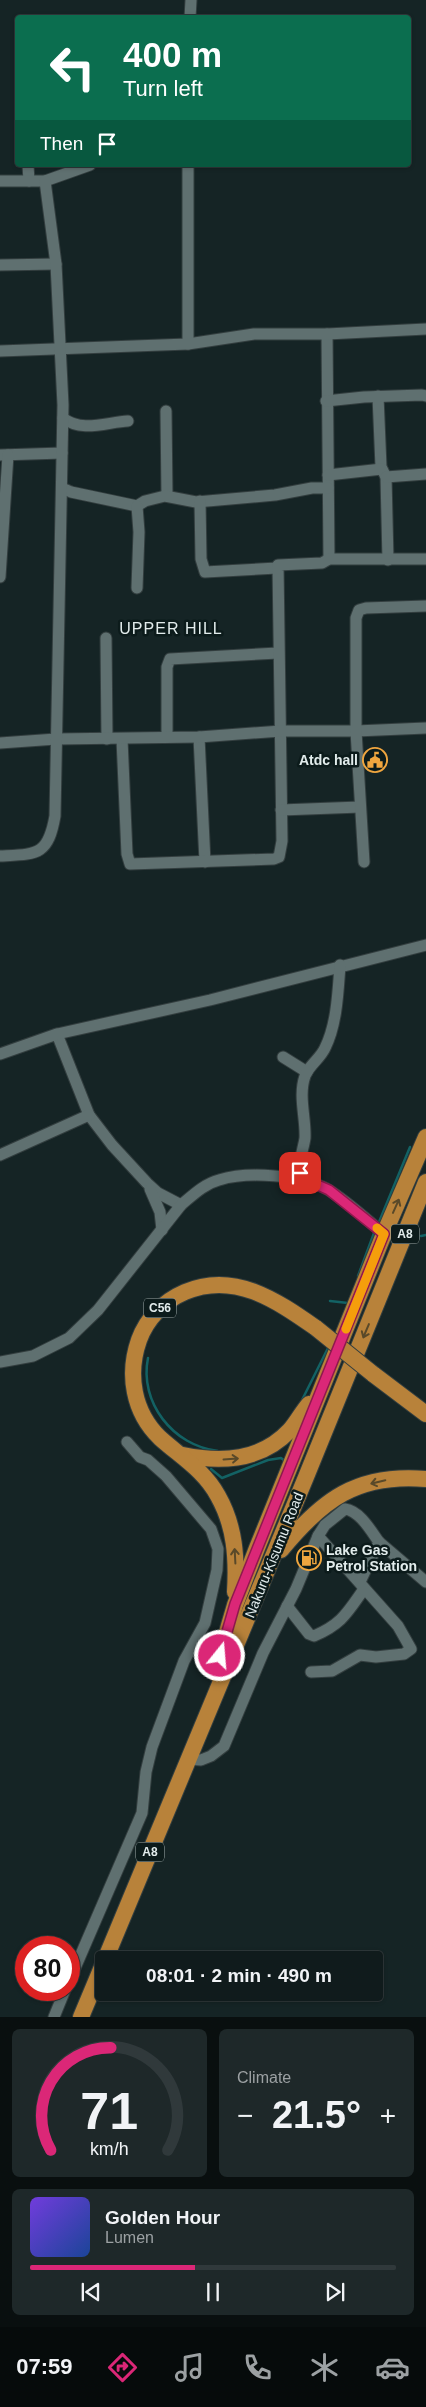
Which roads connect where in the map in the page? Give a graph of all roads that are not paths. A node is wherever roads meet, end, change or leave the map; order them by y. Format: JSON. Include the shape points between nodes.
{"nodes":[{"id":1,"x":191,"y":0,"type":"edge"},
{"id":2,"x":190,"y":15,"type":"edge"},
{"id":3,"x":28,"y":167,"type":"edge"},
{"id":4,"x":84,"y":167,"type":"edge"},
{"id":5,"x":188,"y":167,"type":"edge"},
{"id":6,"x":0,"y":181,"type":"edge"},
{"id":7,"x":29,"y":181,"type":"junction"},
{"id":8,"x":45,"y":181,"type":"junction"},
{"id":9,"x":56,"y":264,"type":"junction"},
{"id":10,"x":0,"y":265,"type":"edge"},
{"id":11,"x":426,"y":329,"type":"edge"},
{"id":12,"x":327,"y":334,"type":"junction"},
{"id":13,"x":188,"y":344,"type":"junction"},
{"id":14,"x":62,"y":350,"type":"junction"},
{"id":15,"x":0,"y":351,"type":"edge"},
{"id":16,"x":378,"y":396,"type":"junction"},
{"id":17,"x":426,"y":396,"type":"edge"},
{"id":18,"x":326,"y":401,"type":"junction"},
{"id":19,"x":166,"y":411,"type":"dead end"},
{"id":20,"x":63,"y":418,"type":"junction"},
{"id":21,"x":128,"y":422,"type":"dead end"},
{"id":22,"x":62,"y":453,"type":"junction"},
{"id":23,"x":4,"y":455,"type":"edge"},
{"id":24,"x":7,"y":473,"type":"junction"},
{"id":25,"x":384,"y":473,"type":"junction"},
{"id":26,"x":426,"y":474,"type":"edge"},
{"id":27,"x":328,"y":475,"type":"junction"},
{"id":28,"x":0,"y":486,"type":"edge"},
{"id":29,"x":62,"y":488,"type":"junction"},
{"id":30,"x":328,"y":488,"type":"junction"},
{"id":31,"x":167,"y":496,"type":"junction"},
{"id":32,"x":200,"y":501,"type":"junction"},
{"id":33,"x":137,"y":506,"type":"junction"},
{"id":34,"x":329,"y":559,"type":"junction"},
{"id":35,"x":426,"y":559,"type":"edge"},
{"id":36,"x":388,"y":560,"type":"junction"},
{"id":37,"x":277,"y":568,"type":"junction"},
{"id":38,"x":0,"y":576,"type":"edge"},
{"id":39,"x":137,"y":588,"type":"dead end"},
{"id":40,"x":426,"y":606,"type":"edge"},
{"id":41,"x":106,"y":638,"type":"dead end"},
{"id":42,"x":278,"y":653,"type":"junction"},
{"id":43,"x":426,"y":728,"type":"edge"},
{"id":44,"x":281,"y":731,"type":"junction"},
{"id":45,"x":356,"y":731,"type":"junction"},
{"id":46,"x":167,"y":737,"type":"junction"},
{"id":47,"x":199,"y":737,"type":"junction"},
{"id":48,"x":56,"y":739,"type":"junction"},
{"id":49,"x":107,"y":739,"type":"junction"},
{"id":50,"x":122,"y":739,"type":"junction"},
{"id":51,"x":0,"y":743,"type":"edge"},
{"id":52,"x":360,"y":807,"type":"junction"},
{"id":53,"x":281,"y":810,"type":"junction"},
{"id":54,"x":0,"y":856,"type":"edge"},
{"id":55,"x":205,"y":862,"type":"junction"},
{"id":56,"x":364,"y":862,"type":"dead end"},
{"id":57,"x":426,"y":945,"type":"edge"},
{"id":58,"x":340,"y":965,"type":"junction"},
{"id":59,"x":79,"y":1029,"type":"junction"},
{"id":60,"x":57,"y":1034,"type":"junction"},
{"id":61,"x":0,"y":1054,"type":"edge"},
{"id":62,"x":64,"y":1054,"type":"junction"},
{"id":63,"x":282,"y":1057,"type":"dead end"},
{"id":64,"x":307,"y":1072,"type":"junction"},
{"id":65,"x":90,"y":1115,"type":"junction"},
{"id":66,"x":426,"y":1137,"type":"edge"},
{"id":67,"x":0,"y":1155,"type":"edge"},
{"id":68,"x":304,"y":1179,"type":"junction"},
{"id":69,"x":426,"y":1182,"type":"edge"},
{"id":70,"x":147,"y":1183,"type":"junction"},
{"id":71,"x":181,"y":1205,"type":"junction"},
{"id":72,"x":162,"y":1230,"type":"junction"},
{"id":73,"x":384,"y":1234,"type":"junction"},
{"id":74,"x":0,"y":1362,"type":"edge"},
{"id":75,"x":322,"y":1389,"type":"junction"},
{"id":76,"x":426,"y":1414,"type":"edge"},
{"id":77,"x":127,"y":1442,"type":"dead end"},
{"id":78,"x":183,"y":1455,"type":"junction"},
{"id":79,"x":426,"y":1479,"type":"edge"},
{"id":80,"x":318,"y":1536,"type":"junction"},
{"id":81,"x":378,"y":1542,"type":"junction"},
{"id":82,"x":268,"y":1564,"type":"junction"},
{"id":83,"x":426,"y":1582,"type":"edge"},
{"id":84,"x":362,"y":1586,"type":"junction"},
{"id":85,"x":235,"y":1604,"type":"junction"},
{"id":86,"x":288,"y":1606,"type":"junction"},
{"id":87,"x":311,"y":1672,"type":"dead end"},
{"id":88,"x":194,"y":1742,"type":"junction"},
{"id":89,"x":188,"y":1759,"type":"junction"},
{"id":90,"x":125,"y":1852,"type":"junction"},
{"id":91,"x":146,"y":1862,"type":"junction"},
{"id":92,"x":108,"y":1951,"type":"edge"},
{"id":93,"x":80,"y":1956,"type":"edge"},
{"id":94,"x":95,"y":1983,"type":"edge"},
{"id":95,"x":61,"y":2001,"type":"edge"},
{"id":96,"x":54,"y":2017,"type":"edge"},
{"id":97,"x":81,"y":2017,"type":"edge"}],
"edges":[{"from":1,"to":2,"type":"street"},
{"from":3,"to":7,"type":"street"},
{"from":4,"to":8,"type":"street"},
{"from":5,"to":13,"type":"street"},
{"from":6,"to":7,"type":"street"},
{"from":7,"to":8,"type":"street"},
{"from":8,"to":9,"type":"street"},
{"from":9,"to":10,"type":"street"},
{"from":9,"to":14,"type":"street"},
{"from":11,"to":12,"type":"street"},
{"from":12,"to":13,"type":"street","via":[[254,334]]},
{"from":12,"to":18,"type":"street"},
{"from":13,"to":14,"type":"street"},
{"from":14,"to":15,"type":"street"},
{"from":14,"to":20,"type":"street"},
{"from":16,"to":17,"type":"street"},
{"from":16,"to":18,"type":"street"},
{"from":16,"to":25,"type":"street"},
{"from":18,"to":27,"type":"street"},
{"from":19,"to":31,"type":"street"},
{"from":20,"to":21,"type":"street","via":[[77,425],[104,426]]},
{"from":20,"to":22,"type":"street"},
{"from":22,"to":23,"type":"street"},
{"from":22,"to":29,"type":"street"},
{"from":23,"to":24,"type":"street"},
{"from":24,"to":28,"type":"street"},
{"from":24,"to":38,"type":"street"},
{"from":25,"to":26,"type":"street"},
{"from":25,"to":27,"type":"street"},
{"from":25,"to":36,"type":"street"},
{"from":27,"to":30,"type":"street"},
{"from":29,"to":33,"type":"street"},
{"from":29,"to":48,"type":"street"},
{"from":30,"to":32,"type":"street"},
{"from":30,"to":34,"type":"street"},
{"from":31,"to":32,"type":"street","via":[[188,502]]},
{"from":31,"to":33,"type":"street"},
{"from":32,"to":37,"type":"street","via":[[201,559],[205,572]]},
{"from":33,"to":39,"type":"street"},
{"from":34,"to":36,"type":"street"},
{"from":34,"to":37,"type":"street","via":[[322,563],[281,564]]},
{"from":35,"to":36,"type":"street"},
{"from":37,"to":42,"type":"street"},
{"from":40,"to":45,"type":"street","via":[[366,608],[357,613]]},
{"from":41,"to":49,"type":"street"},
{"from":42,"to":44,"type":"street"},
{"from":42,"to":46,"type":"street","via":[[170,659],[167,667]]},
{"from":43,"to":45,"type":"street"},
{"from":44,"to":45,"type":"street"},
{"from":44,"to":47,"type":"street"},
{"from":44,"to":53,"type":"street"},
{"from":45,"to":52,"type":"street"},
{"from":46,"to":47,"type":"street"},
{"from":46,"to":50,"type":"street"},
{"from":47,"to":55,"type":"street"},
{"from":48,"to":49,"type":"street"},
{"from":48,"to":51,"type":"street"},
{"from":48,"to":54,"type":"street","via":[[55,816],[51,836],[43,848],[36,851]]},
{"from":49,"to":50,"type":"street"},
{"from":50,"to":55,"type":"street","via":[[129,863]]},
{"from":52,"to":53,"type":"street"},
{"from":52,"to":56,"type":"street"},
{"from":53,"to":55,"type":"street","via":[[279,857]]},
{"from":57,"to":58,"type":"street"},
{"from":58,"to":59,"type":"street","via":[[210,1000]]},
{"from":58,"to":64,"type":"street","via":[[335,1013],[328,1040]]},
{"from":59,"to":60,"type":"street"},
{"from":59,"to":62,"type":"street","via":[[70,1039]]},
{"from":60,"to":61,"type":"street"},
{"from":60,"to":62,"type":"street"},
{"from":62,"to":65,"type":"street"},
{"from":63,"to":64,"type":"street"},
{"from":64,"to":68,"type":"street","via":[[302,1087],[304,1139],[300,1166]]},
{"from":65,"to":67,"type":"street"},
{"from":65,"to":70,"type":"street"},
{"from":73,"to":66,"type":"highway","name":"Nakuru-Kisumu Road","number":"A8","one_way":true},
{"from":68,"to":71,"type":"street","via":[[230,1177],[208,1184]]},
{"from":68,"to":73,"type":"street","via":[[329,1190]]},
{"from":69,"to":82,"type":"highway","name":"Nakuru-Kisumu Road","number":"A8","one_way":true},
{"from":70,"to":71,"type":"street"},
{"from":70,"to":72,"type":"street","via":[[160,1212]]},
{"from":71,"to":72,"type":"street"},
{"from":72,"to":74,"type":"street","via":[[98,1310],[69,1338],[33,1356]]},
{"from":73,"to":75,"type":"highway","name":"Nakuru-Kisumu Road","number":"A8"},
{"from":78,"to":75,"type":"highway","one_way":true,"via":[[229,1459],[261,1452],[291,1428]]},
{"from":75,"to":85,"type":"highway","name":"Nakuru-Kisumu Road","number":"A8"},
{"from":76,"to":78,"type":"highway","number":"C56","bridge":true,"via":[[316,1328],[267,1296],[229,1285],[210,1285],[191,1289],[162,1306],[142,1332],[137,1345],[134,1392],[146,1421]]},
{"from":77,"to":90,"type":"street","via":[[166,1476],[201,1516],[212,1529],[218,1549],[210,1605],[162,1714],[146,1772],[142,1813]]},
{"from":85,"to":78,"type":"highway","one_way":true,"via":[[235,1544],[229,1520],[210,1483]]},
{"from":79,"to":82,"type":"highway","one_way":true,"via":[[384,1480],[338,1496],[304,1522]]},
{"from":80,"to":81,"type":"street","via":[[331,1520],[348,1510],[366,1524]]},
{"from":80,"to":84,"type":"street"},
{"from":80,"to":86,"type":"street"},
{"from":81,"to":83,"type":"street"},
{"from":81,"to":84,"type":"street"},
{"from":82,"to":88,"type":"highway","name":"Nakuru-Kisumu Road","number":"A8"},
{"from":84,"to":86,"type":"street","via":[[343,1619],[314,1636]]},
{"from":84,"to":87,"type":"street","via":[[398,1626],[410,1652],[376,1657],[360,1655],[332,1671]]},
{"from":85,"to":88,"type":"highway","name":"Nakuru-Kisumu Road","number":"A8"},
{"from":86,"to":89,"type":"street","via":[[263,1653],[224,1746],[200,1760]]},
{"from":88,"to":89,"type":"highway","number":"A8"},
{"from":89,"to":91,"type":"highway","number":"A8"},
{"from":90,"to":91,"type":"street"},
{"from":90,"to":93,"type":"street"},
{"from":91,"to":92,"type":"highway","number":"A8"},
{"from":94,"to":97,"type":"highway","number":"A8"},
{"from":95,"to":96,"type":"street"}]}
